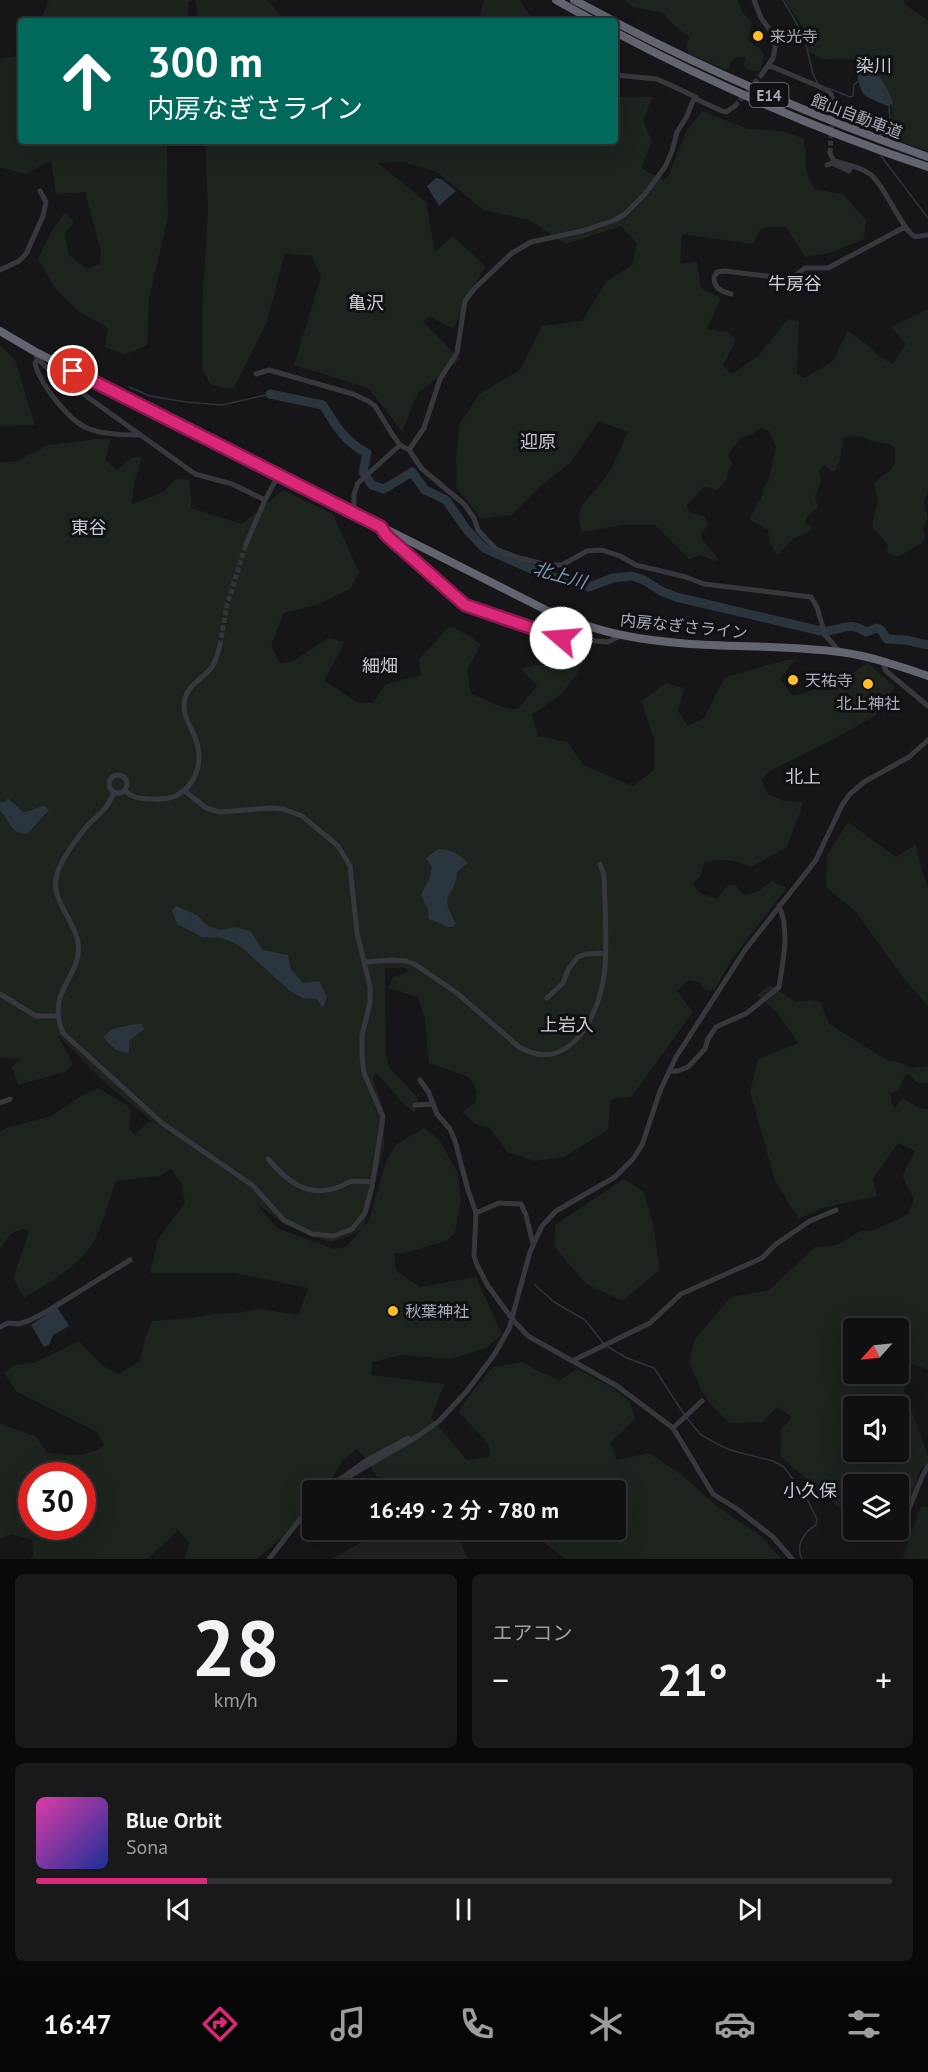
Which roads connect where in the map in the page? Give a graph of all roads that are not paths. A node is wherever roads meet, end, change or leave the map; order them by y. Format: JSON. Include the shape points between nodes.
{"nodes":[{"id":1,"x":556,"y":0,"type":"edge"},
{"id":2,"x":574,"y":0,"type":"edge"},
{"id":3,"x":754,"y":0,"type":"edge"},
{"id":4,"x":589,"y":18,"type":"edge"},
{"id":5,"x":608,"y":18,"type":"edge"},
{"id":6,"x":618,"y":23,"type":"edge"},
{"id":7,"x":618,"y":33,"type":"edge"},
{"id":8,"x":768,"y":65,"type":"junction"},
{"id":9,"x":762,"y":74,"type":"tunnel mouth"},
{"id":10,"x":618,"y":75,"type":"edge"},
{"id":11,"x":696,"y":97,"type":"junction"},
{"id":12,"x":833,"y":101,"type":"dead end"},
{"id":13,"x":735,"y":106,"type":"dead end"},
{"id":14,"x":830,"y":153,"type":"dead end"},
{"id":15,"x":928,"y":157,"type":"edge"},
{"id":16,"x":827,"y":165,"type":"dead end"},
{"id":17,"x":851,"y":166,"type":"junction"},
{"id":18,"x":928,"y":167,"type":"edge"},
{"id":19,"x":40,"y":191,"type":"dead end"},
{"id":20,"x":905,"y":227,"type":"junction"},
{"id":21,"x":928,"y":235,"type":"edge"},
{"id":22,"x":0,"y":270,"type":"edge"},
{"id":23,"x":731,"y":294,"type":"dead end"},
{"id":24,"x":0,"y":331,"type":"edge"},
{"id":25,"x":36,"y":355,"type":"junction"},
{"id":26,"x":256,"y":374,"type":"dead end"},
{"id":27,"x":140,"y":435,"type":"junction"},
{"id":28,"x":400,"y":445,"type":"junction"},
{"id":29,"x":409,"y":450,"type":"junction"},
{"id":30,"x":278,"y":476,"type":"junction"},
{"id":31,"x":265,"y":500,"type":"junction"},
{"id":32,"x":354,"y":513,"type":"junction"},
{"id":33,"x":381,"y":527,"type":"junction"},
{"id":34,"x":246,"y":544,"type":"tunnel mouth"},
{"id":35,"x":622,"y":635,"type":"junction"},
{"id":36,"x":220,"y":645,"type":"tunnel mouth"},
{"id":37,"x":841,"y":652,"type":"junction"},
{"id":38,"x":882,"y":661,"type":"junction"},
{"id":39,"x":928,"y":676,"type":"edge"},
{"id":40,"x":928,"y":706,"type":"edge"},
{"id":41,"x":928,"y":740,"type":"edge"},
{"id":42,"x":125,"y":790,"type":"junction"},
{"id":43,"x":185,"y":791,"type":"junction"},
{"id":44,"x":114,"y":792,"type":"junction"},
{"id":45,"x":600,"y":864,"type":"dead end"},
{"id":46,"x":779,"y":906,"type":"junction"},
{"id":47,"x":605,"y":953,"type":"junction"},
{"id":48,"x":365,"y":962,"type":"junction"},
{"id":49,"x":0,"y":994,"type":"edge"},
{"id":50,"x":547,"y":998,"type":"dead end"},
{"id":51,"x":58,"y":1016,"type":"junction"},
{"id":52,"x":669,"y":1071,"type":"junction"},
{"id":53,"x":420,"y":1080,"type":"dead end"},
{"id":54,"x":10,"y":1099,"type":"dead end"},
{"id":55,"x":0,"y":1102,"type":"edge"},
{"id":56,"x":432,"y":1104,"type":"junction"},
{"id":57,"x":416,"y":1105,"type":"dead end"},
{"id":58,"x":268,"y":1159,"type":"dead end"},
{"id":59,"x":372,"y":1182,"type":"junction"},
{"id":60,"x":836,"y":1210,"type":"dead end"},
{"id":61,"x":476,"y":1213,"type":"junction"},
{"id":62,"x":533,"y":1244,"type":"junction"},
{"id":63,"x":130,"y":1260,"type":"dead end"},
{"id":64,"x":513,"y":1320,"type":"junction"},
{"id":65,"x":0,"y":1327,"type":"edge"},
{"id":66,"x":572,"y":1361,"type":"junction"},
{"id":67,"x":702,"y":1401,"type":"dead end"},
{"id":68,"x":673,"y":1428,"type":"junction"},
{"id":69,"x":421,"y":1433,"type":"junction"},
{"id":70,"x":928,"y":1466,"type":"edge"},
{"id":71,"x":339,"y":1480,"type":"edge"},
{"id":72,"x":346,"y":1480,"type":"edge"},
{"id":73,"x":909,"y":1508,"type":"edge"},
{"id":74,"x":302,"y":1516,"type":"edge"},
{"id":75,"x":300,"y":1519,"type":"joint"},
{"id":76,"x":269,"y":1559,"type":"edge"},
{"id":77,"x":792,"y":1559,"type":"edge"}],
"edges":[{"from":1,"to":4,"type":"highway"},
{"from":2,"to":5,"type":"highway","name":"館山自動車道","number":"E14"},
{"from":3,"to":8,"type":"street","via":[[776,43]]},
{"from":6,"to":15,"type":"highway","name":"館山自動車道","number":"E14","via":[[788,104]]},
{"from":7,"to":18,"type":"highway","name":"館山自動車道","number":"E14","via":[[795,117]]},
{"from":8,"to":9,"type":"street"},
{"from":8,"to":12,"type":"street","via":[[825,89]]},
{"from":10,"to":11,"type":"street","via":[[657,79]]},
{"from":11,"to":13,"type":"street","via":[[726,112]]},
{"from":11,"to":29,"type":"street","via":[[664,167],[625,214],[582,231],[531,242],[505,259],[465,300],[457,353],[440,379],[424,428]]},
{"from":14,"to":17,"type":"street","via":[[834,161]]},
{"from":16,"to":17,"type":"street","via":[[832,163],[849,171]]},
{"from":17,"to":20,"type":"street","via":[[870,173]]},
{"from":19,"to":22,"type":"street","via":[[46,202],[43,216],[26,254]]},
{"from":20,"to":21,"type":"street","via":[[916,236]]},
{"from":20,"to":23,"type":"street","via":[[828,268],[805,268],[791,279],[717,272],[716,286]]},
{"from":24,"to":25,"type":"highway","name":"内房なぎさライン"},
{"from":25,"to":27,"type":"street","via":[[47,368]]},
{"from":25,"to":27,"type":"street","via":[[36,370],[55,400],[84,428]]},
{"from":25,"to":30,"type":"highway","name":"内房なぎさライン"},
{"from":26,"to":28,"type":"street","via":[[269,370],[368,401]]},
{"from":27,"to":31,"type":"street","via":[[195,474],[232,484]]},
{"from":28,"to":29,"type":"street"},
{"from":28,"to":32,"type":"street","via":[[361,479],[354,494]]},
{"from":29,"to":37,"type":"street","via":[[422,469],[464,504],[478,531],[496,549],[562,566],[587,550],[602,550],[636,565],[704,584],[811,597],[825,635]]},
{"from":30,"to":31,"type":"street"},
{"from":30,"to":32,"type":"highway","name":"内房なぎさライン"},
{"from":31,"to":34,"type":"street"},
{"from":32,"to":33,"type":"highway","name":"内房なぎさライン"},
{"from":33,"to":35,"type":"highway","name":"内房なぎさライン","via":[[548,612]]},
{"from":33,"to":35,"type":"street","via":[[465,605],[561,638],[608,642]]},
{"from":35,"to":37,"type":"highway","name":"内房なぎさライン"},
{"from":36,"to":43,"type":"street","via":[[213,666],[196,681],[184,701],[184,714],[198,746],[192,782]]},
{"from":37,"to":38,"type":"highway","name":"内房なぎさライン"},
{"from":38,"to":39,"type":"highway","name":"内房なぎさライン"},
{"from":38,"to":40,"type":"street","via":[[886,671]]},
{"from":41,"to":46,"type":"street","via":[[909,757],[850,794],[816,860]]},
{"from":42,"to":43,"type":"street","via":[[143,799],[160,800]]},
{"from":42,"to":44,"type":"street"},
{"from":42,"to":44,"type":"street","via":[[126,782],[117,776],[109,784]]},
{"from":43,"to":48,"type":"street","via":[[206,808],[220,812],[257,807],[283,809],[302,816],[342,850],[350,866],[357,933]]},
{"from":44,"to":51,"type":"street","via":[[56,876],[57,897],[78,942],[78,954],[60,995]]},
{"from":45,"to":47,"type":"street","via":[[604,875]]},
{"from":46,"to":52,"type":"street","via":[[745,950]]},
{"from":46,"to":52,"type":"street","via":[[784,932],[779,987],[747,1013],[716,1027],[705,1049],[688,1067]]},
{"from":47,"to":48,"type":"street","via":[[600,993],[586,1026],[564,1050],[541,1056],[519,1047],[457,993],[416,965],[392,960]]},
{"from":47,"to":50,"type":"street","via":[[578,957],[563,983]]},
{"from":48,"to":59,"type":"street","via":[[370,1003],[362,1035],[362,1056],[364,1073],[383,1117]]},
{"from":49,"to":51,"type":"street","via":[[36,1016]]},
{"from":51,"to":59,"type":"street","via":[[63,1033],[138,1102],[182,1138],[252,1185],[277,1214],[292,1224],[324,1236],[352,1229],[365,1213]]},
{"from":52,"to":62,"type":"street","via":[[642,1145],[633,1159],[615,1177],[552,1215]]},
{"from":53,"to":56,"type":"street"},
{"from":54,"to":55,"type":"street"},
{"from":56,"to":57,"type":"street"},
{"from":56,"to":61,"type":"street","via":[[450,1129]]},
{"from":58,"to":59,"type":"street","via":[[289,1181],[309,1190],[337,1188],[355,1181]]},
{"from":60,"to":66,"type":"street","via":[[810,1221],[762,1258],[681,1294],[650,1323]]},
{"from":61,"to":62,"type":"street","via":[[499,1203],[521,1204]]},
{"from":61,"to":64,"type":"street","via":[[474,1256],[488,1286]]},
{"from":62,"to":64,"type":"street"},
{"from":63,"to":65,"type":"street","via":[[46,1312]]},
{"from":64,"to":66,"type":"street","via":[[528,1336]]},
{"from":64,"to":69,"type":"street","via":[[494,1355],[453,1407]]},
{"from":66,"to":68,"type":"street","via":[[617,1386]]},
{"from":67,"to":68,"type":"street"},
{"from":68,"to":77,"type":"street","via":[[713,1494],[773,1538]]},
{"from":69,"to":71,"type":"street","via":[[364,1462]]},
{"from":69,"to":72,"type":"street"},
{"from":70,"to":73,"type":"street"},
{"from":74,"to":75,"type":"street"},
{"from":75,"to":76,"type":"street"}]}
